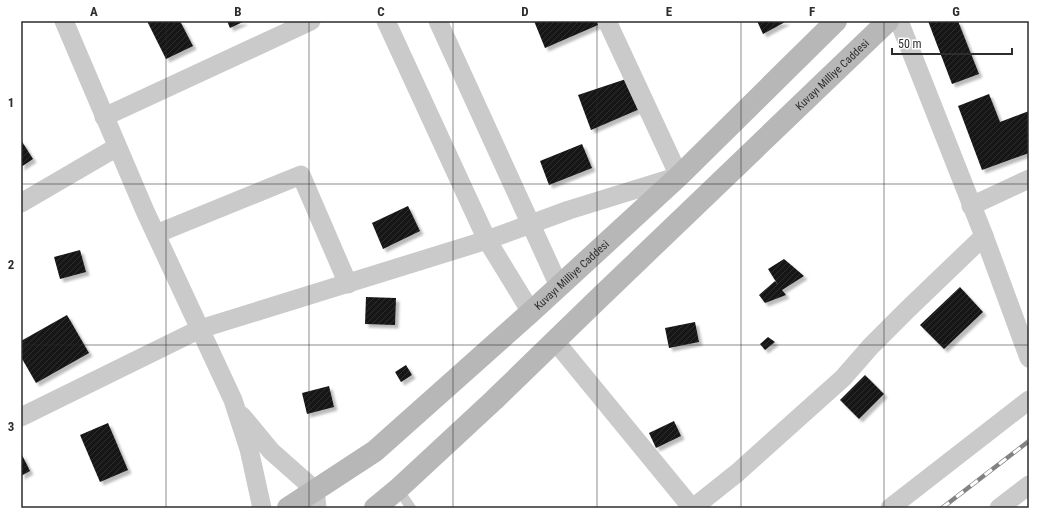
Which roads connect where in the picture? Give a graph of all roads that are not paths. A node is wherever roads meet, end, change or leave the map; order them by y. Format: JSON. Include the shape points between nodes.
{"nodes":[{"id":1,"x":64,"y":21,"type":"edge"},
{"id":2,"x":311,"y":21,"type":"edge"},
{"id":3,"x":386,"y":21,"type":"edge"},
{"id":4,"x":438,"y":21,"type":"edge"},
{"id":5,"x":607,"y":21,"type":"edge"},
{"id":6,"x":836,"y":21,"type":"edge"},
{"id":7,"x":888,"y":21,"type":"edge"},
{"id":8,"x":899,"y":21,"type":"edge"},
{"id":9,"x":104,"y":117,"type":"junction"},
{"id":10,"x":117,"y":147,"type":"junction"},
{"id":11,"x":679,"y":176,"type":"junction"},
{"id":12,"x":1029,"y":179,"type":"edge"},
{"id":13,"x":21,"y":203,"type":"edge"},
{"id":14,"x":971,"y":206,"type":"junction"},
{"id":15,"x":531,"y":224,"type":"junction"},
{"id":16,"x":156,"y":234,"type":"junction"},
{"id":17,"x":984,"y":236,"type":"junction"},
{"id":18,"x":487,"y":240,"type":"junction"},
{"id":19,"x":348,"y":284,"type":"junction"},
{"id":20,"x":559,"y":286,"type":"junction"},
{"id":21,"x":531,"y":312,"type":"junction"},
{"id":22,"x":200,"y":329,"type":"junction"},
{"id":23,"x":555,"y":341,"type":"junction"},
{"id":24,"x":1029,"y":358,"type":"edge"},
{"id":25,"x":1029,"y":400,"type":"edge"},
{"id":26,"x":235,"y":407,"type":"junction"},
{"id":27,"x":21,"y":417,"type":"edge"},
{"id":28,"x":1029,"y":485,"type":"edge"},
{"id":29,"x":398,"y":489,"type":"junction"},
{"id":30,"x":316,"y":499,"type":"edge"},
{"id":31,"x":262,"y":508,"type":"edge"},
{"id":32,"x":288,"y":508,"type":"edge"},
{"id":33,"x":375,"y":508,"type":"edge"},
{"id":34,"x":411,"y":508,"type":"edge"},
{"id":35,"x":692,"y":508,"type":"edge"},
{"id":36,"x":890,"y":508,"type":"edge"},
{"id":37,"x":999,"y":508,"type":"edge"}],
"edges":[{"from":1,"to":9,"type":"street"},
{"from":2,"to":9,"type":"street"},
{"from":3,"to":18,"type":"street"},
{"from":4,"to":15,"type":"street"},
{"from":5,"to":11,"type":"street"},
{"from":6,"to":11,"type":"main road","name":"Kuvayı Milliye Caddesi"},
{"from":7,"to":23,"type":"main road","name":"Kuvayı Milliye Caddesi"},
{"from":8,"to":14,"type":"street"},
{"from":9,"to":10,"type":"street"},
{"from":10,"to":13,"type":"street"},
{"from":10,"to":16,"type":"street"},
{"from":11,"to":15,"type":"street"},
{"from":11,"to":20,"type":"main road","name":"Kuvayı Milliye Caddesi"},
{"from":12,"to":14,"type":"street"},
{"from":14,"to":17,"type":"street"},
{"from":15,"to":18,"type":"street"},
{"from":15,"to":20,"type":"street"},
{"from":16,"to":19,"type":"street","via":[[301,175]]},
{"from":16,"to":22,"type":"street"},
{"from":17,"to":24,"type":"street"},
{"from":17,"to":35,"type":"street","via":[[907,310],[842,378],[737,473]]},
{"from":18,"to":19,"type":"street"},
{"from":18,"to":21,"type":"street"},
{"from":19,"to":22,"type":"street"},
{"from":20,"to":21,"type":"main road","name":"Kuvayı Milliye Caddesi"},
{"from":21,"to":30,"type":"main road","name":"Kuvayı Milliye Caddesi","via":[[375,451]]},
{"from":22,"to":26,"type":"street"},
{"from":22,"to":27,"type":"street"},
{"from":23,"to":29,"type":"main road","name":"Kuvayı Milliye Caddesi"},
{"from":23,"to":35,"type":"street"},
{"from":25,"to":36,"type":"street"},
{"from":26,"to":30,"type":"street","via":[[271,451]]},
{"from":26,"to":31,"type":"street","via":[[249,449]]},
{"from":28,"to":37,"type":"street"},
{"from":29,"to":33,"type":"main road","name":"Kuvayı Milliye Caddesi"},
{"from":29,"to":34,"type":"lane"},
{"from":30,"to":32,"type":"main road","name":"Kuvayı Milliye Caddesi"}]}
